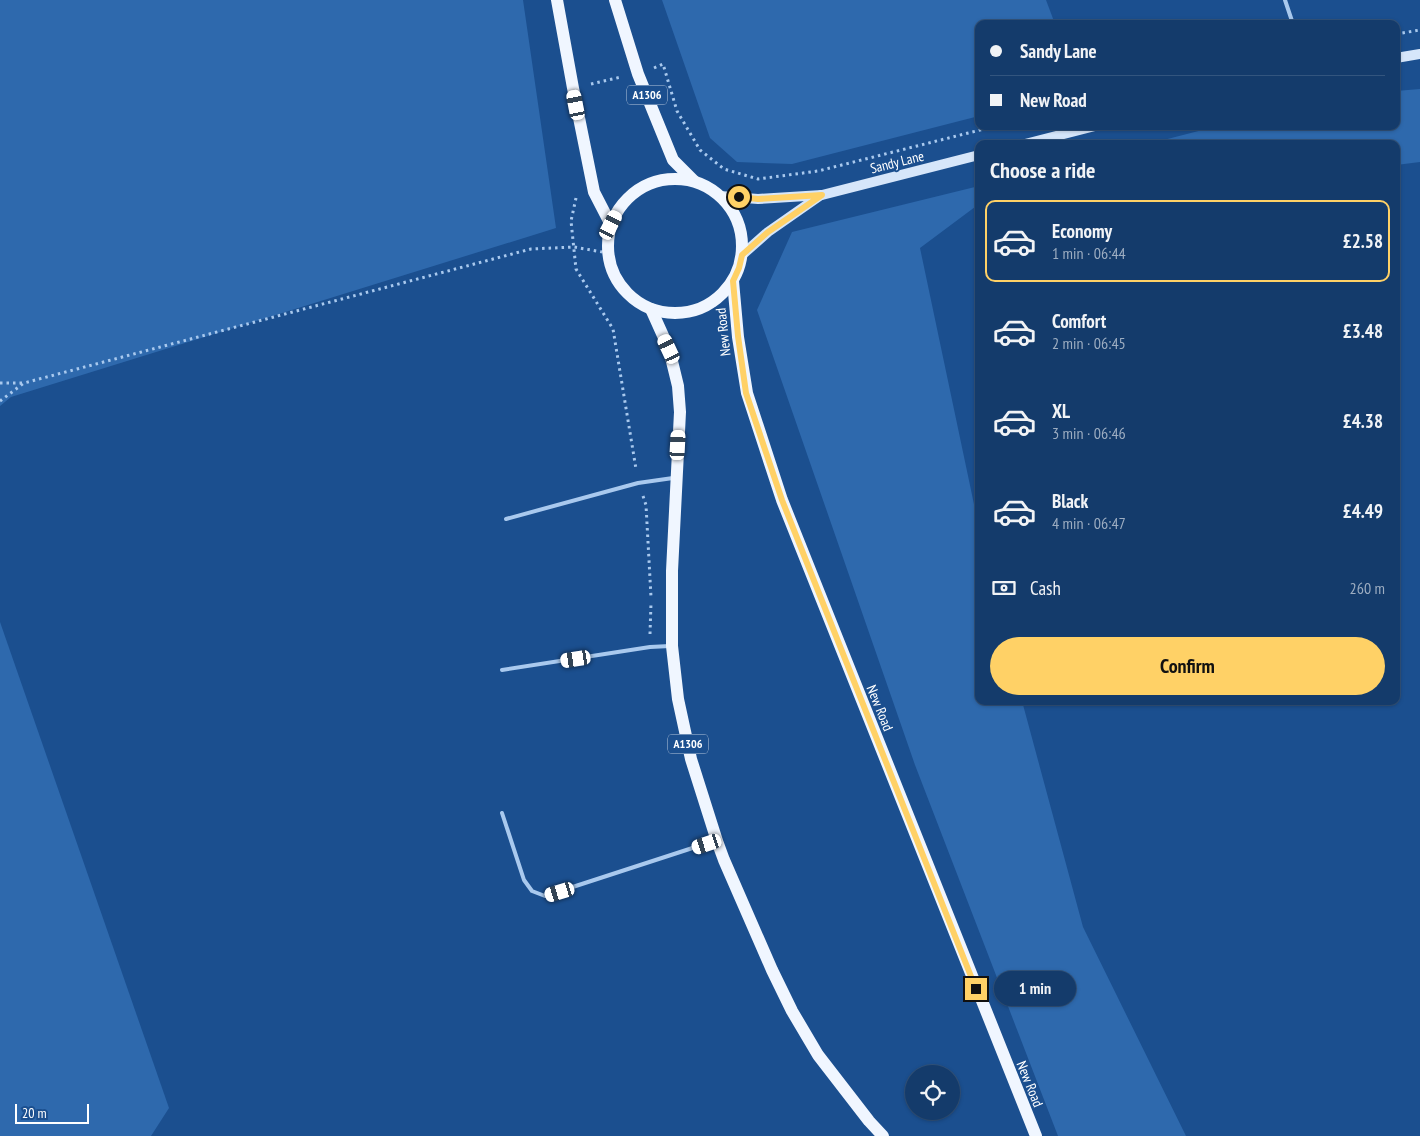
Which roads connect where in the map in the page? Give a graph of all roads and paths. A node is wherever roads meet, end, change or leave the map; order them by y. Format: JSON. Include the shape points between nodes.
{"nodes":[{"id":1,"x":557,"y":0,"type":"edge"},
{"id":2,"x":615,"y":0,"type":"edge"},
{"id":3,"x":1285,"y":0,"type":"edge"},
{"id":4,"x":1292,"y":20,"type":"edge"},
{"id":5,"x":1420,"y":30,"type":"edge"},
{"id":6,"x":1400,"y":33,"type":"edge"},
{"id":7,"x":1420,"y":54,"type":"edge"},
{"id":8,"x":1400,"y":57,"type":"edge"},
{"id":9,"x":638,"y":74,"type":"junction"},
{"id":10,"x":573,"y":88,"type":"junction"},
{"id":11,"x":980,"y":130,"type":"edge"},
{"id":12,"x":1079,"y":130,"type":"edge"},
{"id":13,"x":1041,"y":140,"type":"edge"},
{"id":14,"x":975,"y":156,"type":"edge"},
{"id":15,"x":694,"y":181,"type":"junction"},
{"id":16,"x":822,"y":195,"type":"junction"},
{"id":17,"x":720,"y":196,"type":"junction"},
{"id":18,"x":571,"y":220,"type":"dead end"},
{"id":19,"x":611,"y":225,"type":"junction"},
{"id":20,"x":574,"y":247,"type":"junction"},
{"id":21,"x":608,"y":253,"type":"junction"},
{"id":22,"x":742,"y":255,"type":"junction"},
{"id":23,"x":733,"y":281,"type":"junction"},
{"id":24,"x":651,"y":309,"type":"junction"},
{"id":25,"x":0,"y":383,"type":"edge"},
{"id":26,"x":24,"y":383,"type":"junction"},
{"id":27,"x":0,"y":401,"type":"edge"},
{"id":28,"x":628,"y":430,"type":"dead end"},
{"id":29,"x":676,"y":477,"type":"junction"},
{"id":30,"x":646,"y":505,"type":"dead end"},
{"id":31,"x":506,"y":519,"type":"dead end"},
{"id":32,"x":651,"y":599,"type":"dead end"},
{"id":33,"x":672,"y":646,"type":"junction"},
{"id":34,"x":502,"y":670,"type":"dead end"},
{"id":35,"x":502,"y":813,"type":"dead end"},
{"id":36,"x":717,"y":841,"type":"junction"},
{"id":37,"x":883,"y":1136,"type":"edge"},
{"id":38,"x":1036,"y":1136,"type":"edge"}],
"edges":[{"from":1,"to":10,"type":"main road"},
{"from":2,"to":9,"type":"main road","number":"A1306"},
{"from":3,"to":4,"type":"lane"},
{"from":5,"to":6,"type":"path"},
{"from":7,"to":8,"type":"main road"},
{"from":9,"to":10,"type":"path"},
{"from":9,"to":11,"type":"path","via":[[662,64],[678,111],[700,150],[724,169],[758,179],[818,170]]},
{"from":9,"to":15,"type":"main road","number":"A1306","via":[[673,160]]},
{"from":10,"to":19,"type":"main road","via":[[594,192]]},
{"from":12,"to":13,"type":"main road"},
{"from":14,"to":16,"type":"main road","name":"Sandy Lane"},
{"from":15,"to":17,"type":"main road"},
{"from":15,"to":19,"type":"main road","via":[[674,178],[653,182],[620,206]]},
{"from":16,"to":17,"type":"main road","name":"Sandy Lane","via":[[758,199]]},
{"from":16,"to":22,"type":"main road","name":"Sandy Lane","via":[[768,232]]},
{"from":17,"to":22,"type":"main road","via":[[734,213],[742,233]]},
{"from":18,"to":20,"type":"path"},
{"from":19,"to":21,"type":"main road"},
{"from":20,"to":21,"type":"path"},
{"from":20,"to":26,"type":"path","via":[[531,249]]},
{"from":20,"to":28,"type":"path","via":[[576,269],[613,329]]},
{"from":21,"to":24,"type":"main road","via":[[612,271],[621,287]]},
{"from":22,"to":23,"type":"main road"},
{"from":23,"to":24,"type":"main road","via":[[718,298],[697,310],[674,313]]},
{"from":23,"to":38,"type":"main road","name":"New Road","via":[[746,393],[782,500]]},
{"from":24,"to":29,"type":"main road","number":"A1306","via":[[669,349],[678,386],[680,412]]},
{"from":25,"to":26,"type":"path"},
{"from":26,"to":27,"type":"path"},
{"from":29,"to":31,"type":"lane","via":[[638,483]]},
{"from":29,"to":33,"type":"main road","number":"A1306"},
{"from":30,"to":32,"type":"path"},
{"from":33,"to":34,"type":"lane"},
{"from":33,"to":36,"type":"main road","number":"A1306","via":[[678,700],[691,759]]},
{"from":35,"to":36,"type":"lane","via":[[524,880],[532,891],[545,896]]},
{"from":36,"to":37,"type":"main road","number":"A1306","via":[[792,1011],[818,1055]]}]}
